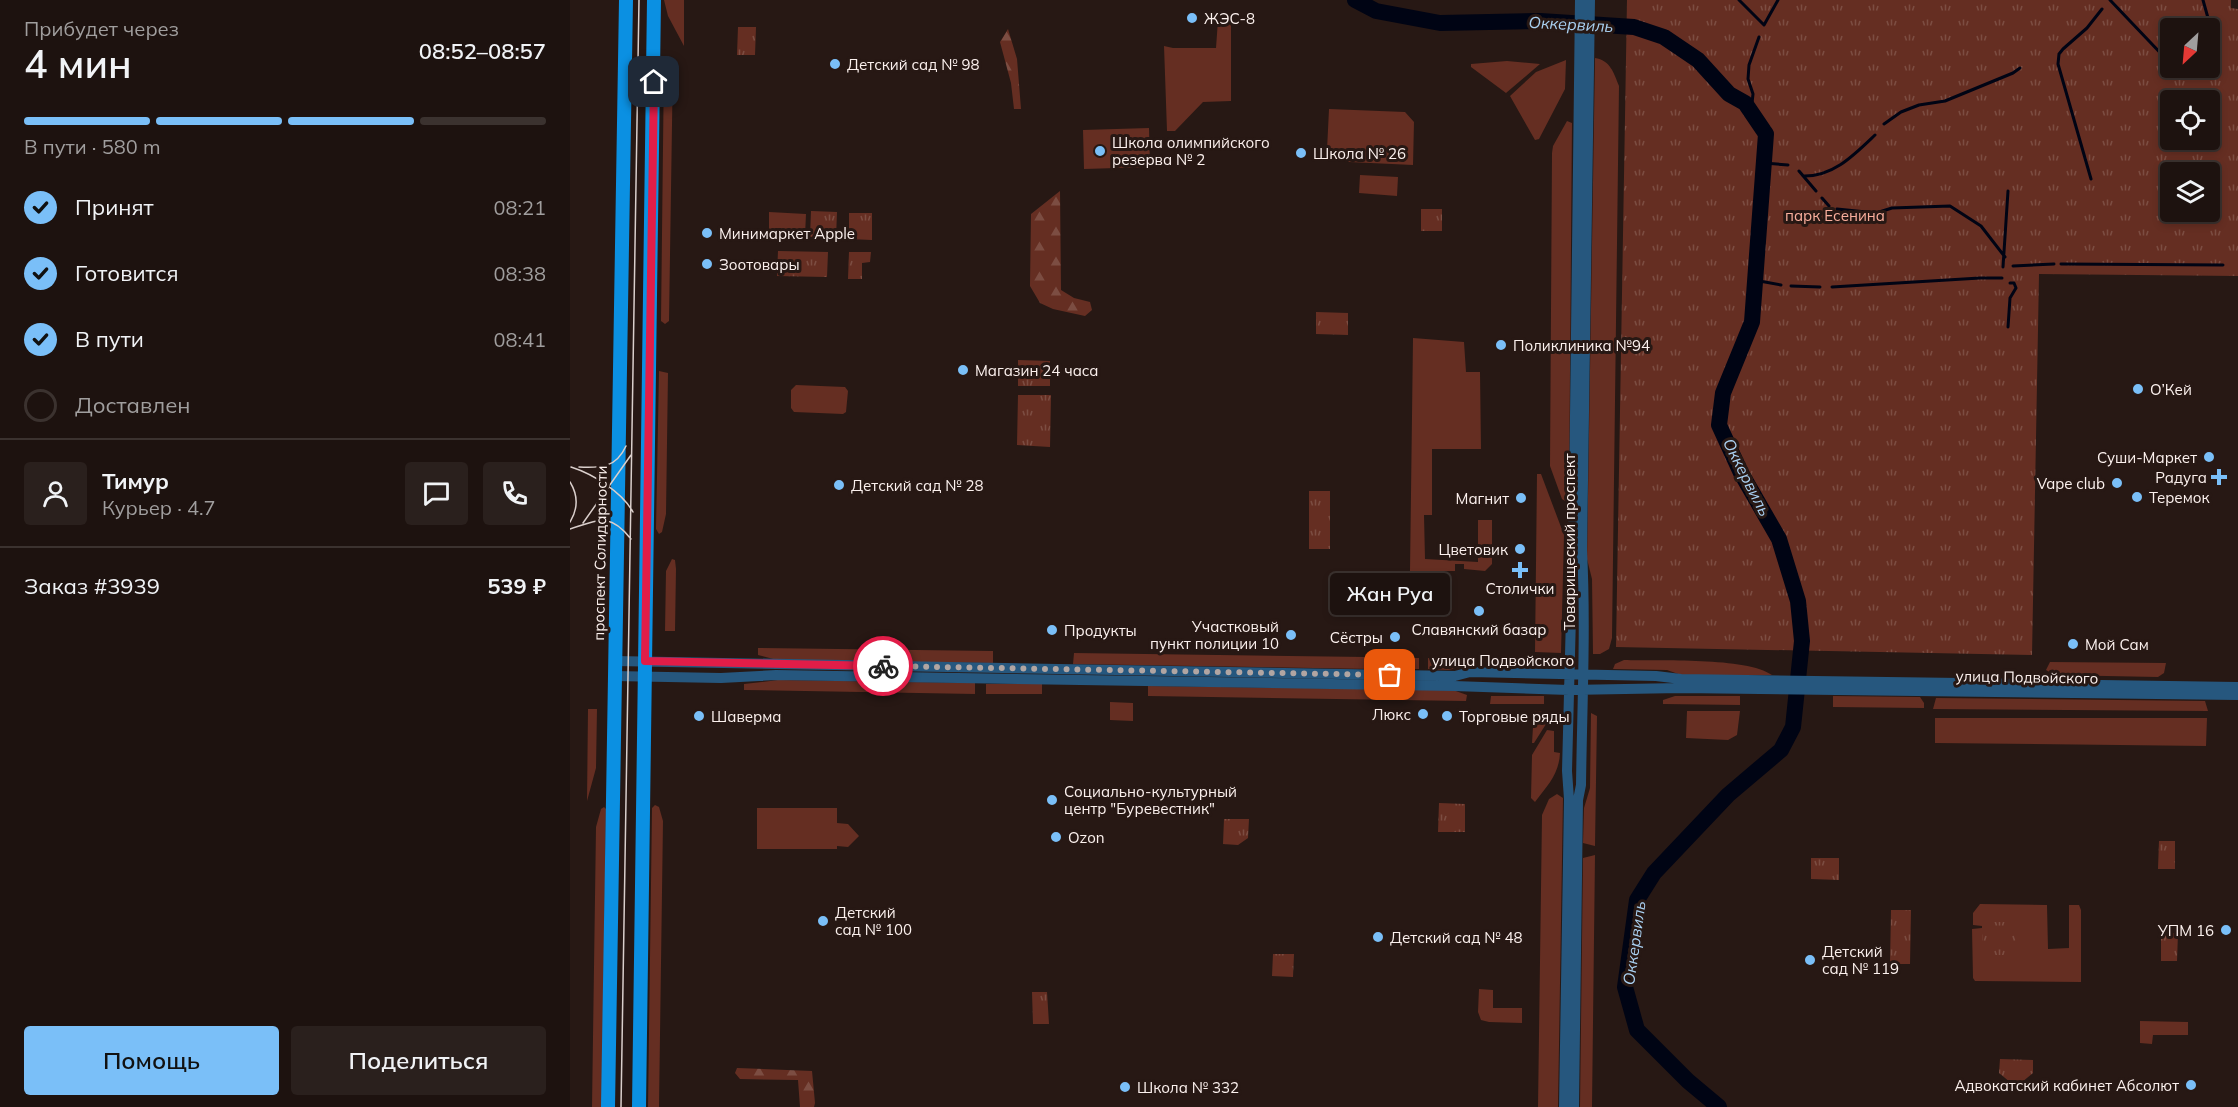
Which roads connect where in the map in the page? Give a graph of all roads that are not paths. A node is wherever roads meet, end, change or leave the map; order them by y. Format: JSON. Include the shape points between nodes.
{"nodes":[{"id":1,"x":626,"y":0,"type":"edge"},
{"id":2,"x":654,"y":0,"type":"edge"},
{"id":3,"x":1585,"y":3,"type":"edge"},
{"id":4,"x":1584,"y":49,"type":"junction"},
{"id":5,"x":615,"y":661,"type":"junction"},
{"id":6,"x":645,"y":661,"type":"junction"},
{"id":7,"x":1569,"y":674,"type":"junction"},
{"id":8,"x":1584,"y":674,"type":"junction"},
{"id":9,"x":614,"y":676,"type":"junction"},
{"id":10,"x":645,"y":676,"type":"junction"},
{"id":11,"x":1780,"y":685,"type":"junction"},
{"id":12,"x":1817,"y":685,"type":"junction"},
{"id":13,"x":2238,"y":687,"type":"edge"},
{"id":14,"x":1569,"y":690,"type":"junction"},
{"id":15,"x":1584,"y":690,"type":"junction"},
{"id":16,"x":2238,"y":695,"type":"edge"},
{"id":17,"x":608,"y":1107,"type":"edge"},
{"id":18,"x":639,"y":1107,"type":"edge"},
{"id":19,"x":1564,"y":1107,"type":"edge"},
{"id":20,"x":1574,"y":1107,"type":"edge"}],
"edges":[{"from":1,"to":5,"type":"main road","name":"проспект Солидарности"},
{"from":2,"to":6,"type":"main road"},
{"from":3,"to":4,"type":"street"},
{"from":4,"to":7,"type":"street","name":"Товарищеский проспект"},
{"from":4,"to":8,"type":"street","name":"Товарищеский проспект"},
{"from":5,"to":6,"type":"street","name":"улица Подвойского"},
{"from":5,"to":9,"type":"main road","name":"проспект Солидарности"},
{"from":6,"to":7,"type":"street","name":"улица Подвойского","via":[[1455,676],[1470,672]]},
{"from":6,"to":10,"type":"main road"},
{"from":7,"to":8,"type":"street","name":"улица Подвойского"},
{"from":7,"to":14,"type":"street","name":"Товарищеский проспект"},
{"from":8,"to":11,"type":"street","name":"улица Подвойского"},
{"from":8,"to":15,"type":"street","name":"Товарищеский проспект"},
{"from":9,"to":10,"type":"street","name":"улица Подвойского"},
{"from":9,"to":17,"type":"main road","name":"проспект Солидарности"},
{"from":10,"to":14,"type":"street","name":"улица Подвойского","via":[[800,675]]},
{"from":10,"to":18,"type":"main road"},
{"from":11,"to":12,"type":"street"},
{"from":11,"to":15,"type":"street","name":"улица Подвойского"},
{"from":12,"to":13,"type":"street","name":"улица Подвойского"},
{"from":12,"to":16,"type":"street","name":"улица Подвойского"},
{"from":14,"to":15,"type":"street","name":"улица Подвойского"},
{"from":14,"to":19,"type":"street","name":"Товарищеский проспект"},
{"from":15,"to":20,"type":"street","name":"Товарищеский проспект","via":[[1578,800]]}]}
